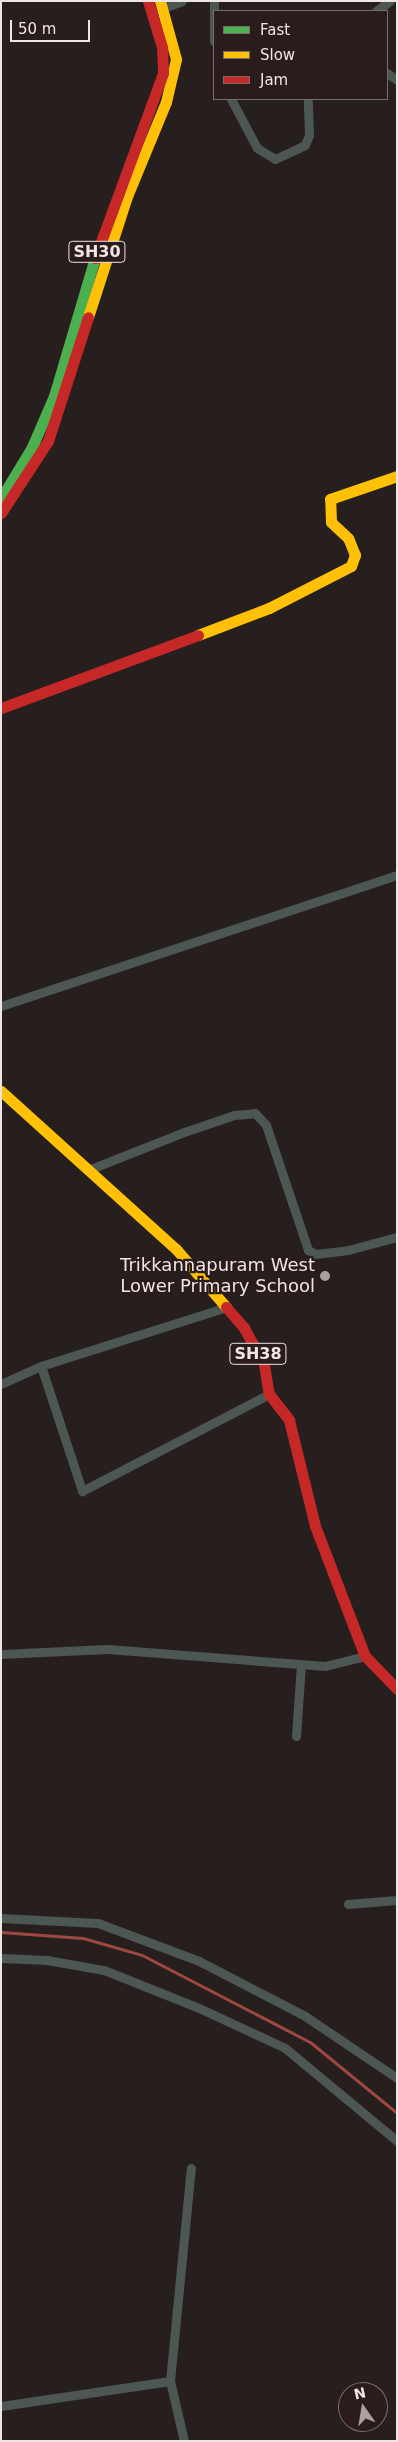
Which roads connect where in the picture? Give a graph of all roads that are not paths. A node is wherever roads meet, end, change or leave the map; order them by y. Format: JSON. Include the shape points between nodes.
{"nodes":[{"id":1,"x":148,"y":1,"type":"edge"},
{"id":2,"x":182,"y":1,"type":"edge"},
{"id":3,"x":390,"y":1,"type":"edge"},
{"id":4,"x":162,"y":5,"type":"edge"},
{"id":5,"x":377,"y":10,"type":"edge"},
{"id":6,"x":232,"y":100,"type":"edge"},
{"id":7,"x":308,"y":100,"type":"edge"},
{"id":8,"x":397,"y":476,"type":"edge"},
{"id":9,"x":1,"y":498,"type":"edge"},
{"id":10,"x":1,"y":513,"type":"edge"},
{"id":11,"x":1,"y":708,"type":"edge"},
{"id":12,"x":397,"y":875,"type":"edge"},
{"id":13,"x":1,"y":1006,"type":"edge"},
{"id":14,"x":1,"y":1092,"type":"edge"},
{"id":15,"x":88,"y":1170,"type":"junction"},
{"id":16,"x":397,"y":1237,"type":"edge"},
{"id":17,"x":227,"y":1307,"type":"junction"},
{"id":18,"x":41,"y":1366,"type":"junction"},
{"id":19,"x":1,"y":1384,"type":"edge"},
{"id":20,"x":269,"y":1394,"type":"junction"},
{"id":21,"x":1,"y":1654,"type":"edge"},
{"id":22,"x":365,"y":1656,"type":"junction"},
{"id":23,"x":301,"y":1664,"type":"junction"},
{"id":24,"x":397,"y":1689,"type":"edge"},
{"id":25,"x":296,"y":1736,"type":"dead end"},
{"id":26,"x":397,"y":1900,"type":"edge"},
{"id":27,"x":348,"y":1904,"type":"dead end"},
{"id":28,"x":1,"y":1918,"type":"edge"},
{"id":29,"x":1,"y":1958,"type":"edge"},
{"id":30,"x":397,"y":2078,"type":"edge"},
{"id":31,"x":397,"y":2141,"type":"edge"},
{"id":32,"x":191,"y":2168,"type":"dead end"},
{"id":33,"x":170,"y":2381,"type":"junction"},
{"id":34,"x":1,"y":2406,"type":"edge"},
{"id":35,"x":184,"y":2441,"type":"edge"}],
"edges":[{"from":1,"to":9,"type":"main road","number":"SH30","via":[[162,47],[163,73],[90,271],[54,396],[32,447]]},
{"from":2,"to":4,"type":"street"},
{"from":3,"to":5,"type":"street"},
{"from":4,"to":10,"type":"main road","via":[[176,59],[166,102],[120,216],[48,441]]},
{"from":6,"to":7,"type":"street","via":[[257,148],[275,159],[305,145],[309,135]]},
{"from":8,"to":11,"type":"main road","via":[[330,499],[331,522],[348,538],[355,555],[350,566],[216,630]]},
{"from":12,"to":13,"type":"street"},
{"from":14,"to":15,"type":"main road","number":"SH38"},
{"from":15,"to":16,"type":"street","via":[[234,1115],[255,1114],[266,1125],[308,1250],[316,1254],[348,1250]]},
{"from":15,"to":17,"type":"main road","number":"SH38","via":[[176,1249]]},
{"from":17,"to":18,"type":"street"},
{"from":17,"to":20,"type":"main road","number":"SH38","via":[[264,1364]]},
{"from":18,"to":19,"type":"street"},
{"from":18,"to":20,"type":"street","via":[[82,1491]]},
{"from":20,"to":22,"type":"main road","number":"SH38","via":[[289,1420],[315,1526]]},
{"from":21,"to":23,"type":"street","via":[[108,1649]]},
{"from":22,"to":23,"type":"street","via":[[325,1666]]},
{"from":22,"to":24,"type":"main road","number":"SH38"},
{"from":23,"to":25,"type":"street"},
{"from":26,"to":27,"type":"street"},
{"from":28,"to":30,"type":"street","via":[[98,1923],[199,1961],[305,2016]]},
{"from":29,"to":31,"type":"street","via":[[47,1960],[104,1970],[199,2008],[285,2048]]},
{"from":32,"to":33,"type":"street"},
{"from":33,"to":34,"type":"street"},
{"from":33,"to":35,"type":"street"}]}
